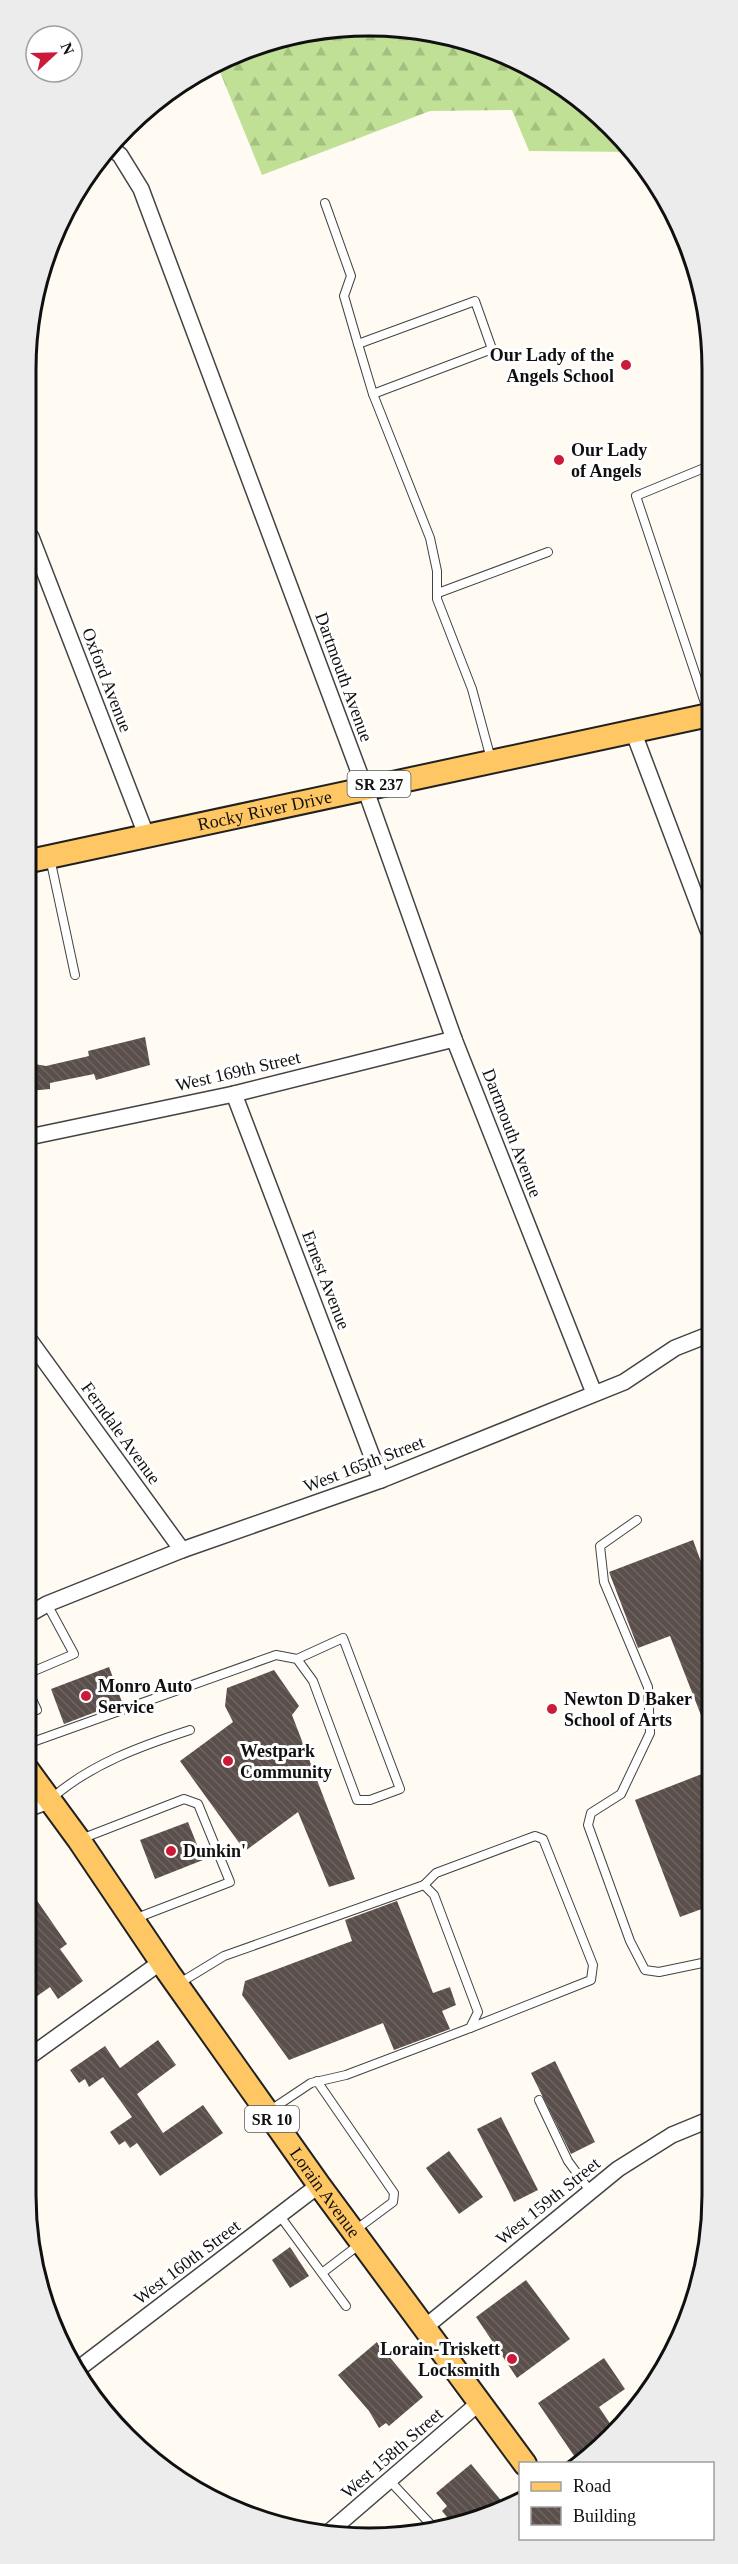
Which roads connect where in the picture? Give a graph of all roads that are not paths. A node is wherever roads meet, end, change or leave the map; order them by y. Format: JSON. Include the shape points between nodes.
{"nodes":[{"id":1,"x":116,"y":152,"type":"edge"},
{"id":2,"x":325,"y":203,"type":"dead end"},
{"id":3,"x":358,"y":344,"type":"junction"},
{"id":4,"x":374,"y":394,"type":"junction"},
{"id":5,"x":702,"y":469,"type":"edge"},
{"id":6,"x":36,"y":550,"type":"edge"},
{"id":7,"x":548,"y":552,"type":"dead end"},
{"id":8,"x":438,"y":593,"type":"junction"},
{"id":9,"x":702,"y":694,"type":"edge"},
{"id":10,"x":702,"y":716,"type":"edge"},
{"id":11,"x":633,"y":730,"type":"junction"},
{"id":12,"x":491,"y":761,"type":"junction"},
{"id":13,"x":364,"y":788,"type":"junction"},
{"id":14,"x":147,"y":837,"type":"junction"},
{"id":15,"x":40,"y":859,"type":"edge"},
{"id":16,"x":702,"y":914,"type":"edge"},
{"id":17,"x":75,"y":975,"type":"dead end"},
{"id":18,"x":454,"y":1039,"type":"junction"},
{"id":19,"x":234,"y":1094,"type":"junction"},
{"id":20,"x":36,"y":1136,"type":"edge"},
{"id":21,"x":702,"y":1337,"type":"edge"},
{"id":22,"x":36,"y":1349,"type":"edge"},
{"id":23,"x":594,"y":1393,"type":"junction"},
{"id":24,"x":381,"y":1480,"type":"junction"},
{"id":25,"x":637,"y":1520,"type":"dead end"},
{"id":26,"x":182,"y":1550,"type":"junction"},
{"id":27,"x":47,"y":1604,"type":"junction"},
{"id":28,"x":36,"y":1610,"type":"edge"},
{"id":29,"x":297,"y":1659,"type":"junction"},
{"id":30,"x":36,"y":1670,"type":"edge"},
{"id":31,"x":190,"y":1730,"type":"dead end"},
{"id":32,"x":36,"y":1741,"type":"edge"},
{"id":33,"x":36,"y":1782,"type":"edge"},
{"id":34,"x":49,"y":1801,"type":"junction"},
{"id":35,"x":36,"y":1806,"type":"edge"},
{"id":36,"x":79,"y":1840,"type":"junction"},
{"id":37,"x":424,"y":1885,"type":"junction"},
{"id":38,"x":133,"y":1920,"type":"junction"},
{"id":39,"x":161,"y":1962,"type":"junction"},
{"id":40,"x":702,"y":1963,"type":"edge"},
{"id":41,"x":177,"y":1984,"type":"junction"},
{"id":42,"x":470,"y":2028,"type":"junction"},
{"id":43,"x":36,"y":2052,"type":"edge"},
{"id":44,"x":317,"y":2081,"type":"junction"},
{"id":45,"x":539,"y":2100,"type":"dead end"},
{"id":46,"x":267,"y":2112,"type":"junction"},
{"id":47,"x":702,"y":2123,"type":"edge"},
{"id":48,"x":320,"y":2186,"type":"junction"},
{"id":49,"x":590,"y":2191,"type":"junction"},
{"id":50,"x":280,"y":2216,"type":"junction"},
{"id":51,"x":357,"y":2237,"type":"junction"},
{"id":52,"x":322,"y":2273,"type":"junction"},
{"id":53,"x":346,"y":2306,"type":"dead end"},
{"id":54,"x":424,"y":2328,"type":"junction"},
{"id":55,"x":83,"y":2365,"type":"edge"},
{"id":56,"x":480,"y":2402,"type":"junction"},
{"id":57,"x":524,"y":2462,"type":"edge"},
{"id":58,"x":389,"y":2480,"type":"junction"},
{"id":59,"x":429,"y":2523,"type":"edge"},
{"id":60,"x":336,"y":2526,"type":"edge"}],
"edges":[{"from":1,"to":13,"type":"street","name":"Dartmouth Avenue","via":[[141,189]]},
{"from":2,"to":3,"type":"lane","via":[[351,276],[344,296]]},
{"from":3,"to":4,"type":"lane"},
{"from":3,"to":4,"type":"lane","via":[[475,301],[492,349]]},
{"from":4,"to":8,"type":"lane","via":[[430,538]]},
{"from":5,"to":9,"type":"lane","via":[[636,496]]},
{"from":6,"to":14,"type":"street","name":"Oxford Avenue"},
{"from":7,"to":8,"type":"lane"},
{"from":8,"to":12,"type":"lane","via":[[472,689]]},
{"from":10,"to":11,"type":"main road","name":"Rocky River Drive","number":"SR 237"},
{"from":11,"to":12,"type":"main road","name":"Rocky River Drive","number":"SR 237"},
{"from":11,"to":16,"type":"street"},
{"from":12,"to":13,"type":"main road","name":"Rocky River Drive","number":"SR 237"},
{"from":13,"to":14,"type":"main road","name":"Rocky River Drive","number":"SR 237"},
{"from":13,"to":18,"type":"street","name":"Dartmouth Avenue"},
{"from":14,"to":15,"type":"main road","name":"Rocky River Drive","number":"SR 237"},
{"from":15,"to":17,"type":"lane"},
{"from":18,"to":19,"type":"street","name":"West 169th Street"},
{"from":18,"to":23,"type":"street","name":"Dartmouth Avenue"},
{"from":19,"to":20,"type":"street","name":"West 169th Street"},
{"from":19,"to":24,"type":"street","name":"Ernest Avenue"},
{"from":21,"to":23,"type":"street","name":"West 165th Street","via":[[675,1348],[624,1382]]},
{"from":22,"to":26,"type":"street","name":"Ferndale Avenue"},
{"from":23,"to":24,"type":"street","name":"West 165th Street"},
{"from":24,"to":26,"type":"street","name":"West 165th Street"},
{"from":25,"to":40,"type":"lane","via":[[600,1546],[603,1582],[648,1687],[650,1733],[621,1794],[591,1813],[588,1825],[630,1941],[645,1970]]},
{"from":26,"to":27,"type":"street","name":"West 165th Street"},
{"from":27,"to":28,"type":"street","name":"West 165th Street"},
{"from":27,"to":30,"type":"lane","via":[[74,1654]]},
{"from":29,"to":29,"type":"lane","via":[[313,1681],[357,1800],[370,1800],[400,1789],[343,1638]]},
{"from":29,"to":32,"type":"lane","via":[[276,1655]]},
{"from":31,"to":34,"type":"lane","via":[[145,1745],[74,1779]]},
{"from":33,"to":34,"type":"main road","name":"Lorain Avenue","number":"SR 10"},
{"from":34,"to":35,"type":"street"},
{"from":34,"to":36,"type":"main road","name":"Lorain Avenue","number":"SR 10"},
{"from":36,"to":38,"type":"main road","name":"Lorain Avenue","number":"SR 10"},
{"from":36,"to":38,"type":"lane","via":[[184,1799],[198,1804],[230,1882]]},
{"from":37,"to":41,"type":"lane","via":[[224,1956]]},
{"from":37,"to":42,"type":"lane","via":[[434,1896],[478,2012]]},
{"from":37,"to":42,"type":"lane","via":[[436,1873],[535,1836],[543,1839],[594,1965],[591,1980]]},
{"from":38,"to":39,"type":"main road","name":"Lorain Avenue","number":"SR 10"},
{"from":39,"to":41,"type":"main road","name":"Lorain Avenue","number":"SR 10"},
{"from":39,"to":43,"type":"street"},
{"from":41,"to":46,"type":"main road","name":"Lorain Avenue","number":"SR 10"},
{"from":42,"to":44,"type":"lane","via":[[346,2075]]},
{"from":44,"to":46,"type":"lane"},
{"from":44,"to":51,"type":"lane","via":[[394,2193],[393,2202]]},
{"from":45,"to":49,"type":"lane","via":[[568,2162]]},
{"from":46,"to":48,"type":"main road","name":"Lorain Avenue","number":"SR 10"},
{"from":47,"to":49,"type":"street","name":"West 159th Street","via":[[672,2135]]},
{"from":48,"to":50,"type":"street","name":"West 160th Street"},
{"from":48,"to":51,"type":"main road","name":"Lorain Avenue","number":"SR 10"},
{"from":49,"to":54,"type":"street","name":"West 159th Street"},
{"from":50,"to":52,"type":"lane"},
{"from":50,"to":55,"type":"street","name":"West 160th Street"},
{"from":51,"to":52,"type":"lane"},
{"from":51,"to":54,"type":"main road","name":"Lorain Avenue","number":"SR 10"},
{"from":52,"to":53,"type":"lane"},
{"from":54,"to":56,"type":"main road","name":"Lorain Avenue","number":"SR 10"},
{"from":56,"to":57,"type":"main road","name":"Lorain Avenue","number":"SR 10"},
{"from":56,"to":58,"type":"street","name":"West 158th Street"},
{"from":58,"to":59,"type":"lane"},
{"from":58,"to":60,"type":"street","name":"West 158th Street"}]}
